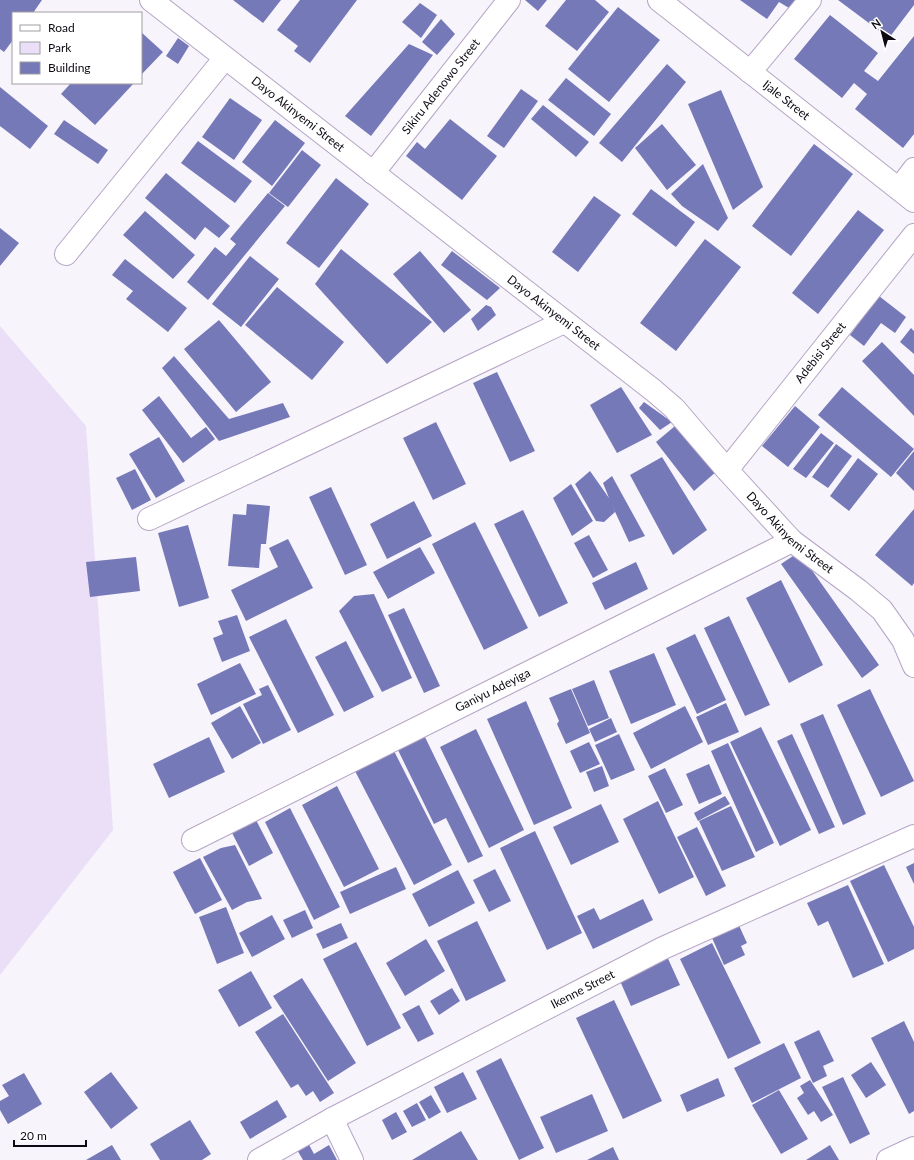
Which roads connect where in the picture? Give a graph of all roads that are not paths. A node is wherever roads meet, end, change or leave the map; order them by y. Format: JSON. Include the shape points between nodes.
{"nodes":[{"id":1,"x":151,"y":0,"type":"edge"},
{"id":2,"x":509,"y":0,"type":"edge"},
{"id":3,"x":659,"y":0,"type":"edge"},
{"id":4,"x":810,"y":0,"type":"edge"},
{"id":5,"x":225,"y":58,"type":"junction"},
{"id":6,"x":750,"y":72,"type":"junction"},
{"id":7,"x":914,"y":169,"type":"edge"},
{"id":8,"x":373,"y":173,"type":"junction"},
{"id":9,"x":906,"y":195,"type":"edge"},
{"id":10,"x":914,"y":235,"type":"edge"},
{"id":11,"x":66,"y":254,"type":"dead end"},
{"id":12,"x":564,"y":322,"type":"junction"},
{"id":13,"x":727,"y":470,"type":"junction"},
{"id":14,"x":149,"y":519,"type":"dead end"},
{"id":15,"x":792,"y":541,"type":"junction"},
{"id":16,"x":914,"y":666,"type":"edge"},
{"id":17,"x":914,"y":836,"type":"edge"},
{"id":18,"x":193,"y":840,"type":"dead end"},
{"id":19,"x":332,"y":1119,"type":"junction"},
{"id":20,"x":914,"y":1148,"type":"edge"},
{"id":21,"x":259,"y":1160,"type":"edge"},
{"id":22,"x":352,"y":1160,"type":"edge"},
{"id":23,"x":888,"y":1160,"type":"edge"}],
"edges":[{"from":1,"to":5,"type":"street","name":"Dayo Akinyemi Street"},
{"from":2,"to":8,"type":"street","name":"Sikiru Adenowo Street"},
{"from":3,"to":6,"type":"street","name":"Ijale Street"},
{"from":4,"to":6,"type":"street"},
{"from":5,"to":8,"type":"street","name":"Dayo Akinyemi Street"},
{"from":5,"to":11,"type":"street"},
{"from":6,"to":9,"type":"street","name":"Ijale Street"},
{"from":7,"to":9,"type":"street"},
{"from":8,"to":12,"type":"street","name":"Dayo Akinyemi Street"},
{"from":10,"to":13,"type":"street","name":"Adebisi Street"},
{"from":12,"to":13,"type":"street","name":"Dayo Akinyemi Street","via":[[674,408]]},
{"from":12,"to":14,"type":"street"},
{"from":13,"to":15,"type":"street","name":"Dayo Akinyemi Street"},
{"from":15,"to":16,"type":"street","name":"Dayo Akinyemi Street","via":[[882,610],[903,640]]},
{"from":15,"to":18,"type":"street","name":"Ganiyu Adeyiga"},
{"from":17,"to":19,"type":"street","name":"Ikenne Street","via":[[663,948]]},
{"from":19,"to":21,"type":"street","name":"Ikenne Street"},
{"from":19,"to":22,"type":"street"},
{"from":20,"to":23,"type":"street"}]}
